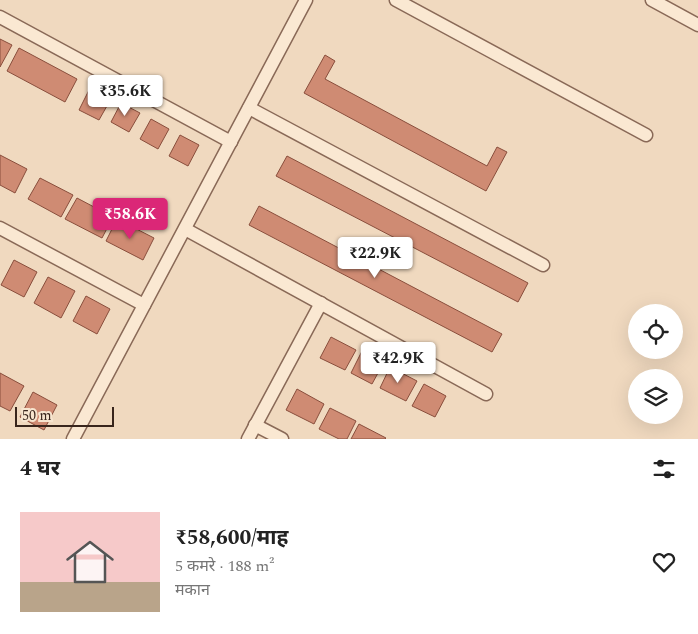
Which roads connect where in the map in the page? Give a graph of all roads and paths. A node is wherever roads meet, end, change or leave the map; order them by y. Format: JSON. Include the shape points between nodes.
{"nodes":[{"id":1,"x":306,"y":0,"type":"edge"},
{"id":2,"x":396,"y":0,"type":"edge"},
{"id":3,"x":652,"y":0,"type":"edge"},
{"id":4,"x":0,"y":17,"type":"edge"},
{"id":5,"x":698,"y":25,"type":"edge"},
{"id":6,"x":249,"y":108,"type":"junction"},
{"id":7,"x":646,"y":134,"type":"dead end"},
{"id":8,"x":231,"y":142,"type":"junction"},
{"id":9,"x":0,"y":228,"type":"edge"},
{"id":10,"x":185,"y":229,"type":"junction"},
{"id":11,"x":543,"y":265,"type":"dead end"},
{"id":12,"x":321,"y":304,"type":"junction"},
{"id":13,"x":144,"y":305,"type":"junction"},
{"id":14,"x":486,"y":394,"type":"dead end"},
{"id":15,"x":255,"y":424,"type":"junction"},
{"id":16,"x":73,"y":439,"type":"edge"},
{"id":17,"x":248,"y":439,"type":"edge"},
{"id":18,"x":282,"y":439,"type":"edge"}],
"edges":[{"from":1,"to":6,"type":"street"},
{"from":2,"to":7,"type":"street"},
{"from":3,"to":5,"type":"street"},
{"from":4,"to":8,"type":"street"},
{"from":6,"to":8,"type":"street"},
{"from":6,"to":11,"type":"street"},
{"from":8,"to":10,"type":"street"},
{"from":9,"to":13,"type":"street"},
{"from":10,"to":12,"type":"street"},
{"from":10,"to":13,"type":"street"},
{"from":12,"to":14,"type":"street"},
{"from":12,"to":15,"type":"street"},
{"from":13,"to":16,"type":"street"},
{"from":15,"to":17,"type":"street"},
{"from":15,"to":18,"type":"street"}]}
